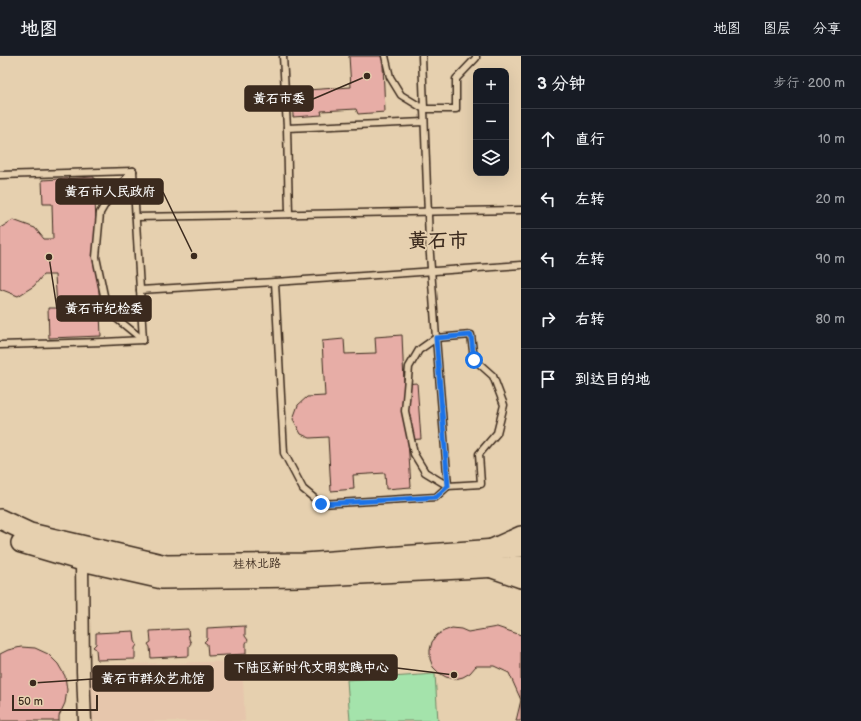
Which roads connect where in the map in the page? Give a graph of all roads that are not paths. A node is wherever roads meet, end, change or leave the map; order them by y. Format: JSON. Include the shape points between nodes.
{"nodes":[{"id":1,"x":283,"y":56,"type":"edge"},
{"id":2,"x":385,"y":56,"type":"edge"},
{"id":3,"x":422,"y":56,"type":"edge"},
{"id":4,"x":476,"y":56,"type":"edge"},
{"id":5,"x":424,"y":109,"type":"junction"},
{"id":6,"x":424,"y":122,"type":"junction"},
{"id":7,"x":287,"y":128,"type":"junction"},
{"id":8,"x":133,"y":171,"type":"junction"},
{"id":9,"x":0,"y":175,"type":"edge"},
{"id":10,"x":521,"y":210,"type":"edge"},
{"id":11,"x":428,"y":211,"type":"junction"},
{"id":12,"x":289,"y":214,"type":"junction"},
{"id":13,"x":136,"y":218,"type":"junction"},
{"id":14,"x":521,"y":265,"type":"edge"},
{"id":15,"x":431,"y":270,"type":"junction"},
{"id":16,"x":274,"y":282,"type":"junction"},
{"id":17,"x":140,"y":290,"type":"junction"},
{"id":18,"x":436,"y":338,"type":"junction"},
{"id":19,"x":143,"y":340,"type":"junction"},
{"id":20,"x":0,"y":345,"type":"edge"},
{"id":21,"x":448,"y":486,"type":"junction"},
{"id":22,"x":0,"y":519,"type":"edge"},
{"id":23,"x":0,"y":532,"type":"edge"},
{"id":24,"x":521,"y":535,"type":"edge"},
{"id":25,"x":521,"y":547,"type":"edge"},
{"id":26,"x":489,"y":559,"type":"junction"},
{"id":27,"x":82,"y":561,"type":"junction"},
{"id":28,"x":521,"y":566,"type":"edge"},
{"id":29,"x":521,"y":579,"type":"edge"},
{"id":30,"x":85,"y":721,"type":"edge"}],
"edges":[{"from":1,"to":7,"type":"lane"},
{"from":2,"to":5,"type":"lane","via":[[390,77],[401,95]]},
{"from":3,"to":5,"type":"lane"},
{"from":4,"to":5,"type":"lane","via":[[456,79],[456,109]]},
{"from":5,"to":6,"type":"lane"},
{"from":6,"to":7,"type":"lane"},
{"from":6,"to":11,"type":"lane"},
{"from":7,"to":12,"type":"lane"},
{"from":8,"to":9,"type":"lane"},
{"from":8,"to":13,"type":"lane"},
{"from":8,"to":19,"type":"lane","via":[[110,196],[100,212],[96,257],[104,300],[116,318]]},
{"from":10,"to":11,"type":"lane"},
{"from":11,"to":12,"type":"lane"},
{"from":11,"to":15,"type":"lane"},
{"from":12,"to":13,"type":"lane"},
{"from":13,"to":17,"type":"lane"},
{"from":14,"to":15,"type":"lane"},
{"from":15,"to":16,"type":"lane"},
{"from":15,"to":18,"type":"lane"},
{"from":16,"to":17,"type":"lane"},
{"from":16,"to":21,"type":"lane","via":[[284,453],[303,489],[321,504],[436,497]]},
{"from":17,"to":19,"type":"lane"},
{"from":18,"to":21,"type":"lane"},
{"from":18,"to":21,"type":"lane","via":[[419,350],[409,366],[405,411],[414,454],[425,472]]},
{"from":18,"to":21,"type":"lane","via":[[471,335],[474,360],[493,376],[504,405],[497,433],[479,454],[480,484]]},
{"from":19,"to":20,"type":"lane"},
{"from":22,"to":26,"type":"main road","name":"桂林北路","via":[[30,533],[166,566]]},
{"from":23,"to":27,"type":"main road","name":"桂林北路","via":[[24,544]]},
{"from":24,"to":26,"type":"main road"},
{"from":25,"to":26,"type":"main road","name":"桂林北路"},
{"from":26,"to":27,"type":"main road","name":"桂林北路","via":[[302,577],[162,579]]},
{"from":26,"to":28,"type":"main road","name":"桂林北路"},
{"from":26,"to":29,"type":"main road"},
{"from":27,"to":30,"type":"street"}]}
